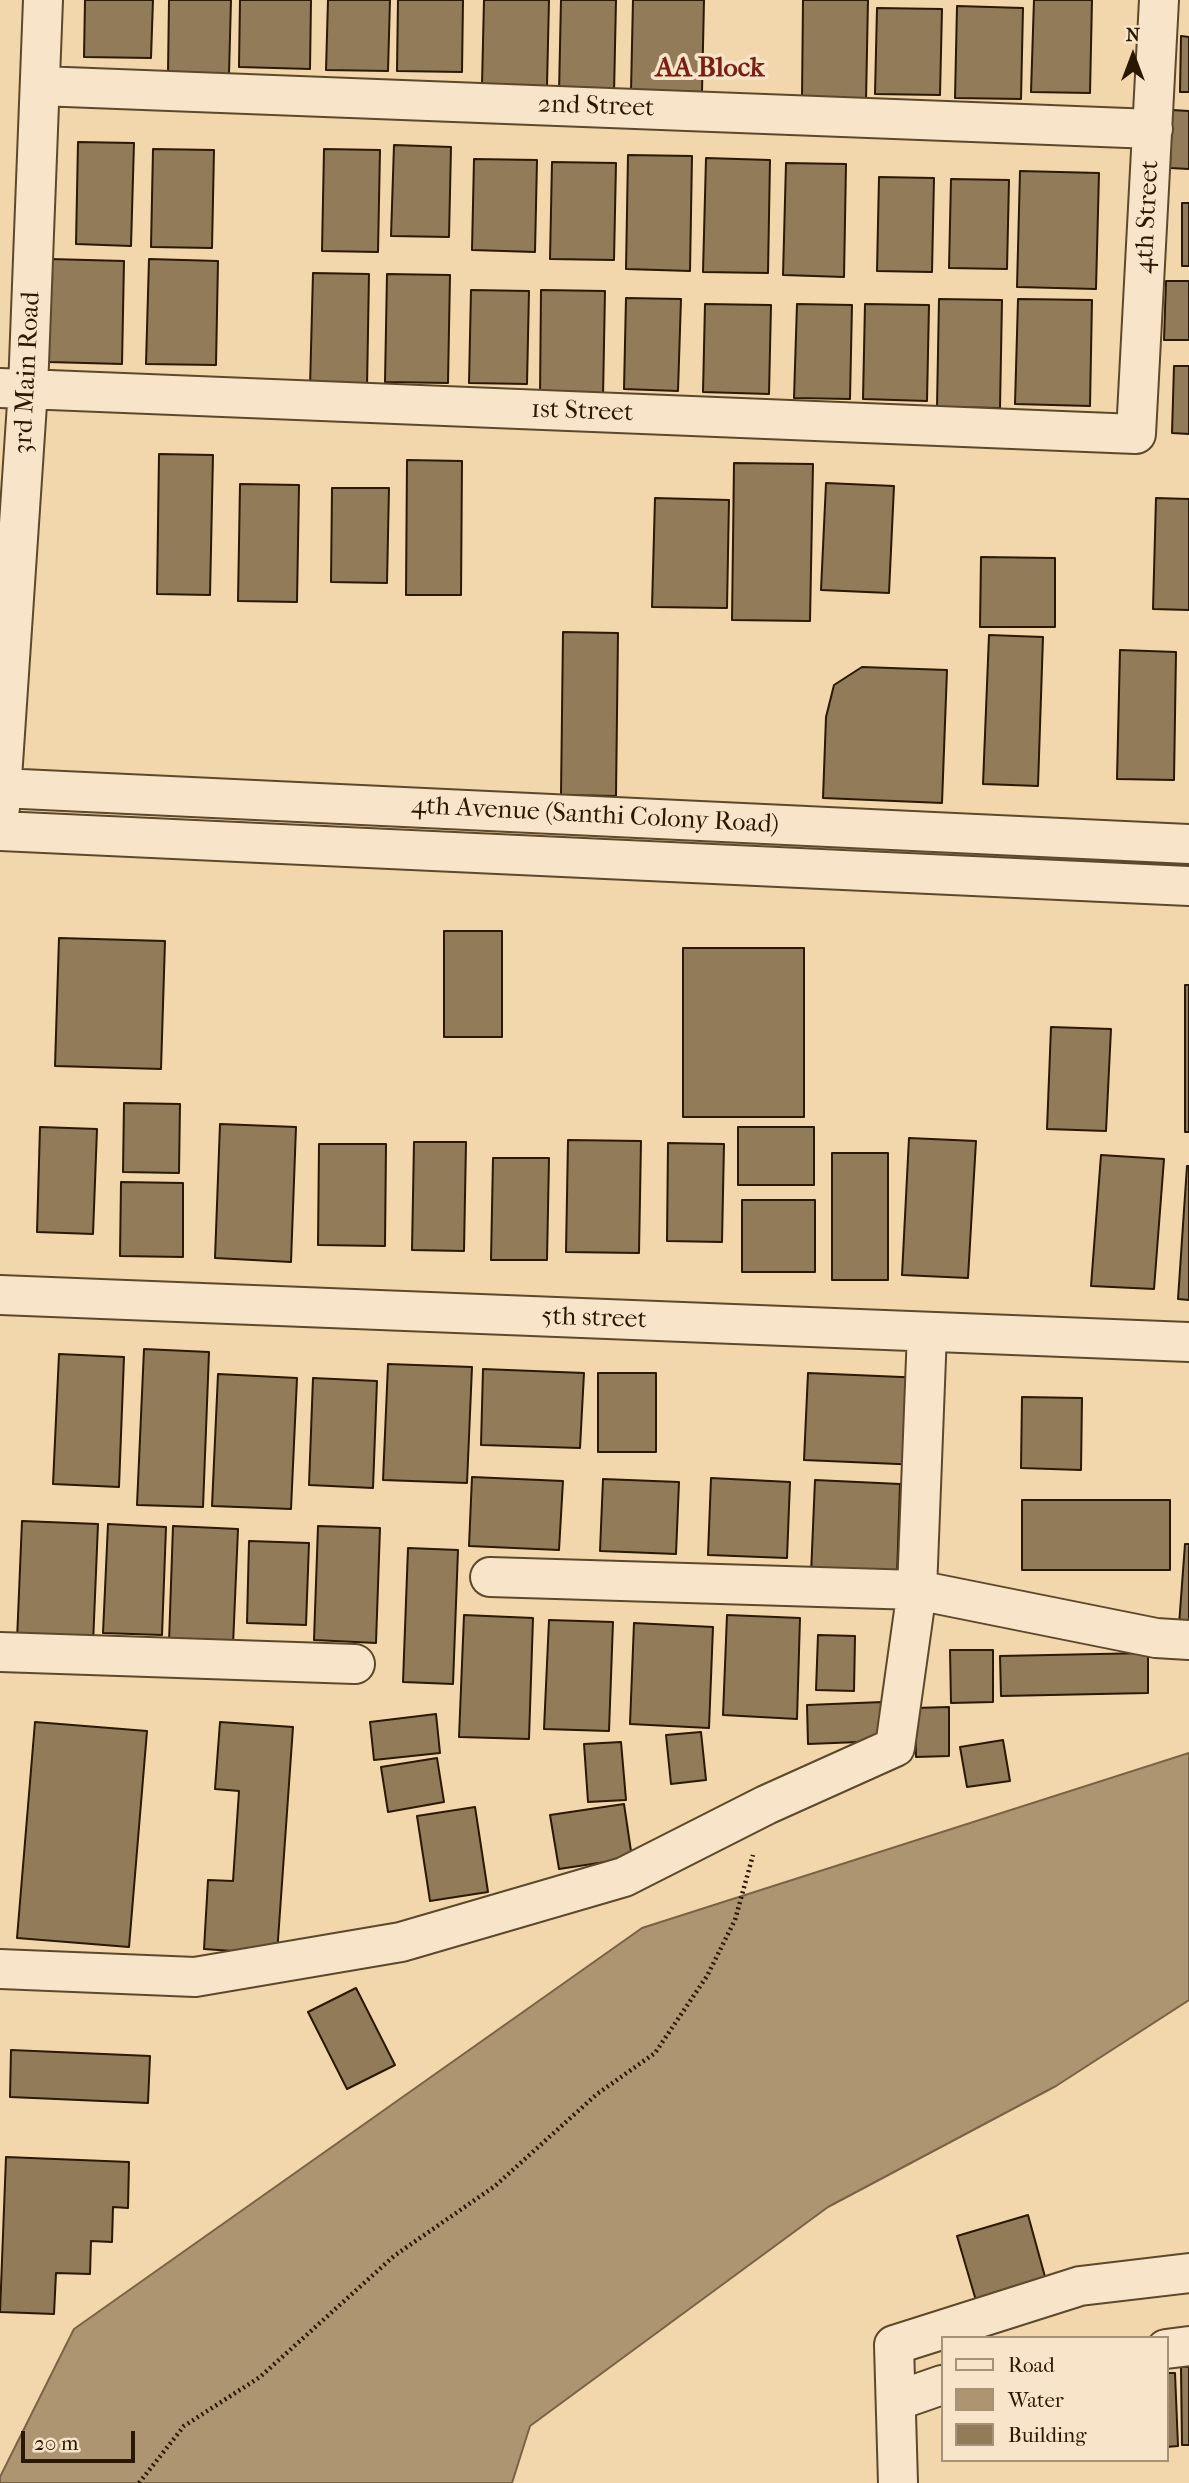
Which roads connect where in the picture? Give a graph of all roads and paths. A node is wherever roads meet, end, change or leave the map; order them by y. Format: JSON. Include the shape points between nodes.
{"nodes":[{"id":1,"x":43,"y":0,"type":"edge"},
{"id":2,"x":1159,"y":0,"type":"edge"},
{"id":3,"x":40,"y":86,"type":"junction"},
{"id":4,"x":1153,"y":129,"type":"junction"},
{"id":5,"x":14,"y":389,"type":"edge"},
{"id":6,"x":1136,"y":434,"type":"joint"},
{"id":7,"x":0,"y":788,"type":"edge"},
{"id":8,"x":0,"y":808,"type":"edge"},
{"id":9,"x":0,"y":831,"type":"edge"},
{"id":10,"x":1189,"y":844,"type":"edge"},
{"id":11,"x":1189,"y":886,"type":"edge"},
{"id":12,"x":0,"y":1295,"type":"edge"},
{"id":13,"x":927,"y":1332,"type":"junction"},
{"id":14,"x":1189,"y":1342,"type":"edge"},
{"id":15,"x":490,"y":1577,"type":"dead end"},
{"id":16,"x":917,"y":1590,"type":"junction"},
{"id":17,"x":1189,"y":1640,"type":"edge"},
{"id":18,"x":0,"y":1652,"type":"edge"},
{"id":19,"x":355,"y":1664,"type":"dead end"},
{"id":20,"x":766,"y":1805,"type":"junction"},
{"id":21,"x":0,"y":1969,"type":"edge"},
{"id":22,"x":1189,"y":2273,"type":"edge"},
{"id":23,"x":1189,"y":2346,"type":"edge"},
{"id":24,"x":1168,"y":2349,"type":"edge"},
{"id":25,"x":940,"y":2386,"type":"edge"},
{"id":26,"x":895,"y":2401,"type":"junction"},
{"id":27,"x":890,"y":2482,"type":"edge"},
{"id":28,"x":139,"y":2483,"type":"edge"}],
"edges":[{"from":1,"to":3,"type":"street","name":"3rd Main Road"},
{"from":2,"to":4,"type":"street","name":"4th Street"},
{"from":3,"to":4,"type":"street","name":"2nd Street"},
{"from":3,"to":5,"type":"street","name":"3rd Main Road"},
{"from":4,"to":6,"type":"street","name":"4th Street"},
{"from":5,"to":6,"type":"street","name":"1st Street"},
{"from":5,"to":7,"type":"street","name":"3rd Main Road"},
{"from":7,"to":8,"type":"street","name":"3rd Main Road"},
{"from":7,"to":10,"type":"street","name":"4th Avenue (Santhi Colony Road)"},
{"from":9,"to":11,"type":"street","name":"4th Avenue (Santhi Colony Road)"},
{"from":12,"to":13,"type":"street","name":"5th street"},
{"from":13,"to":14,"type":"street","name":"5th street"},
{"from":13,"to":16,"type":"street"},
{"from":15,"to":16,"type":"street"},
{"from":16,"to":17,"type":"street","via":[[1156,1638]]},
{"from":16,"to":20,"type":"street","via":[[895,1747]]},
{"from":18,"to":19,"type":"street"},
{"from":20,"to":21,"type":"street","via":[[624,1877],[401,1942],[195,1977]]},
{"from":20,"to":28,"type":"path","via":[[736,1920],[707,1976],[655,2053],[597,2094],[495,2186],[394,2256],[260,2376],[184,2426]]},
{"from":22,"to":26,"type":"street","via":[[1080,2286],[894,2345]]},
{"from":23,"to":24,"type":"street"},
{"from":25,"to":26,"type":"street"},
{"from":26,"to":27,"type":"street"}]}
